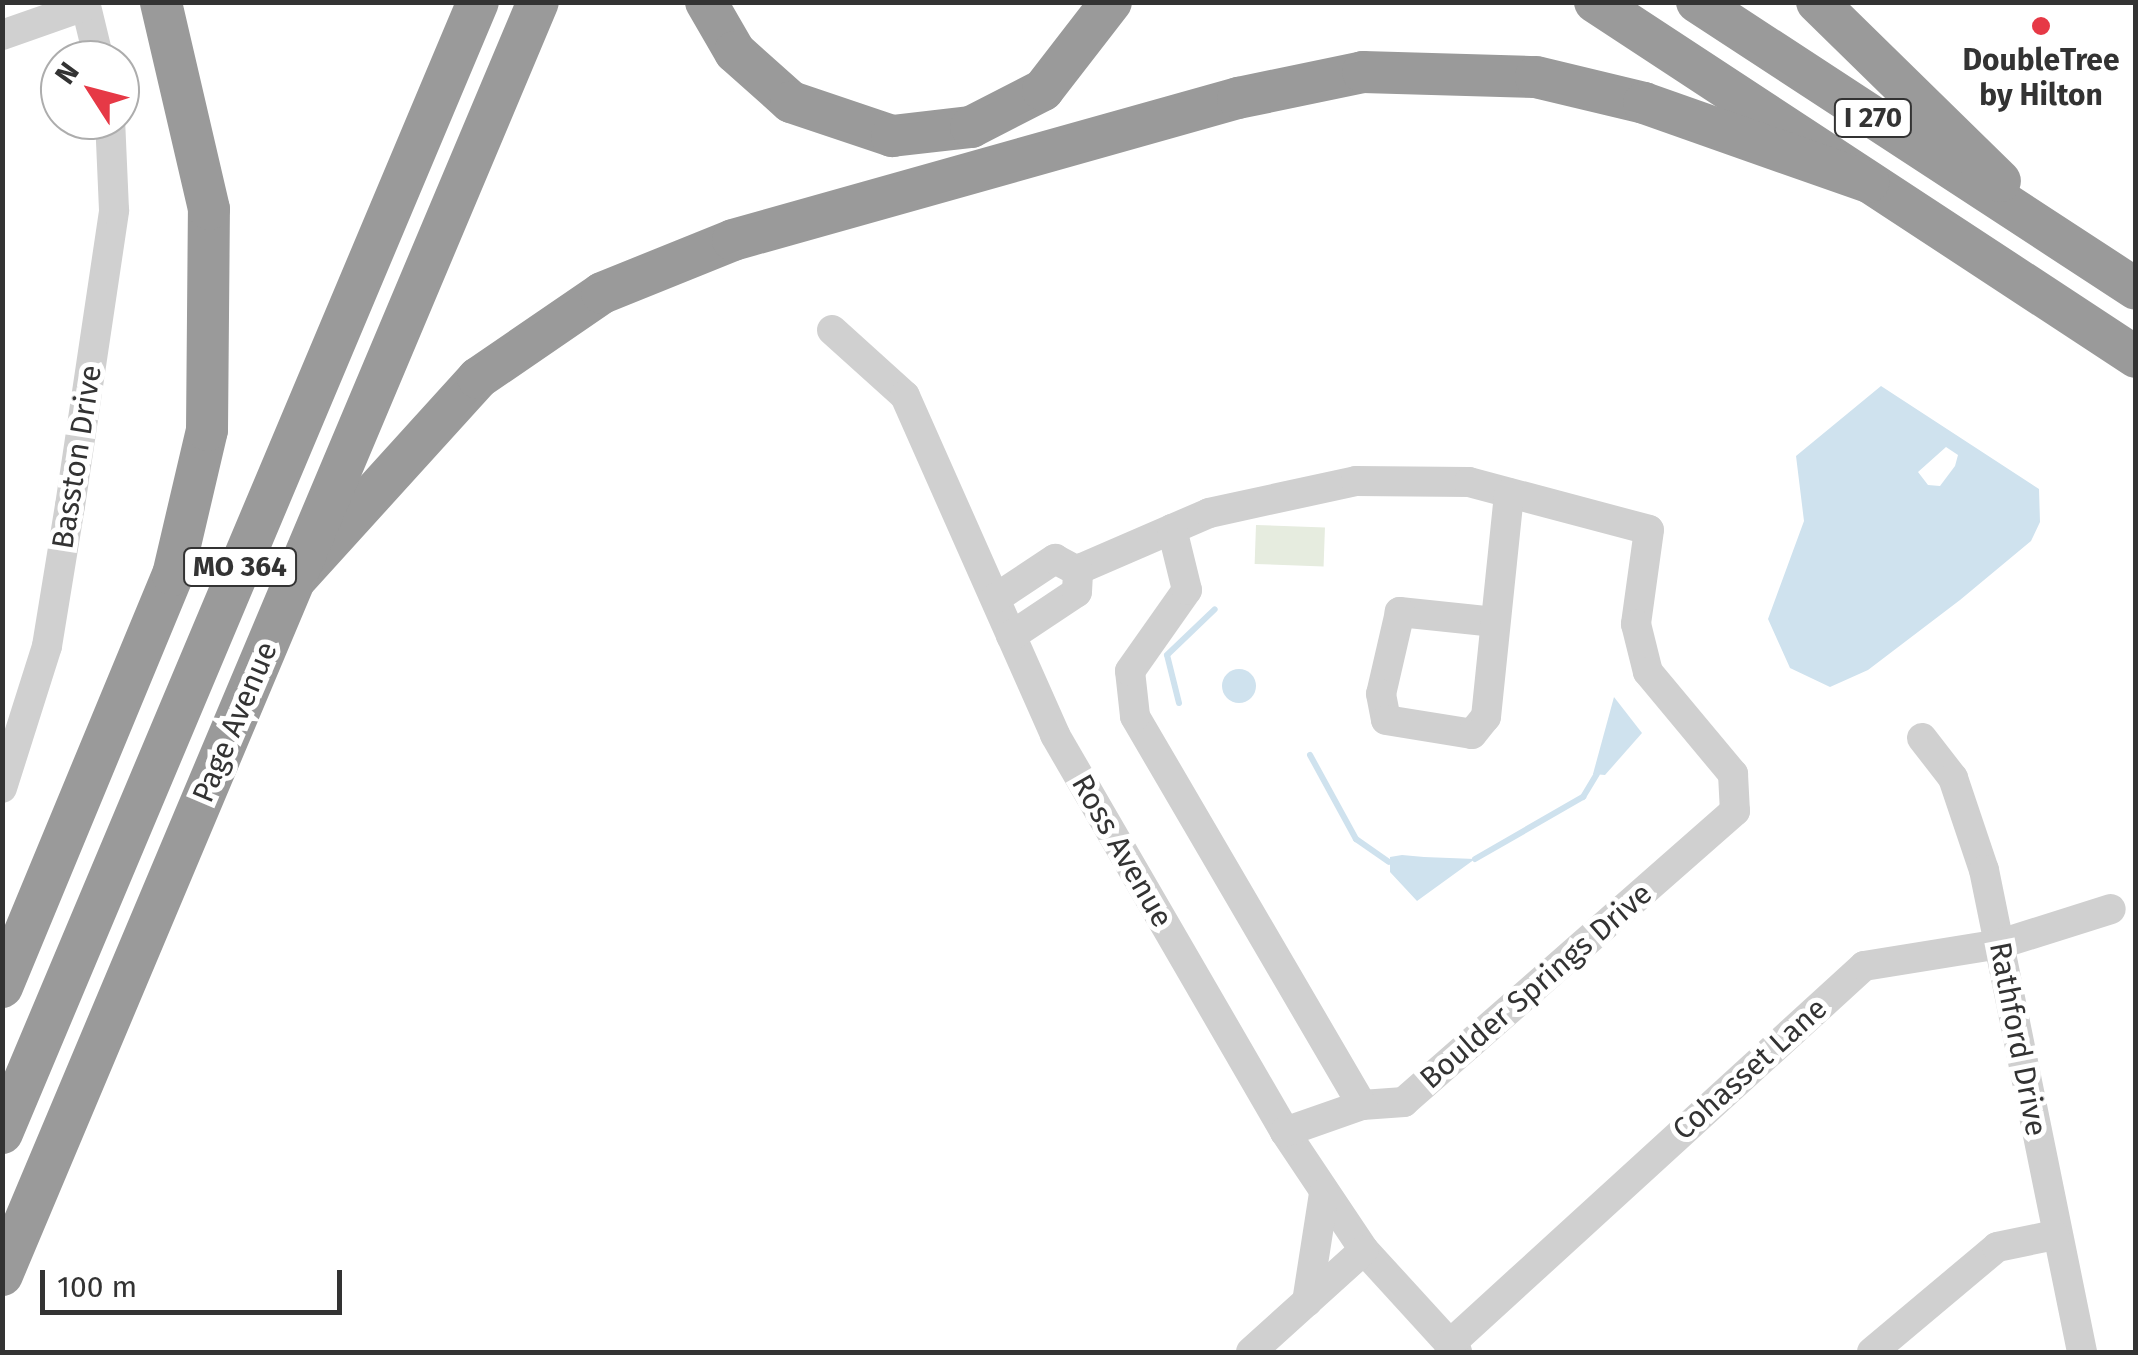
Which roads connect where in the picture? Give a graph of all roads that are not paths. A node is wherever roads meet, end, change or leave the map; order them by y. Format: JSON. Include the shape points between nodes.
{"nodes":[{"id":1,"x":161,"y":2,"type":"edge"},
{"id":2,"x":478,"y":2,"type":"edge"},
{"id":3,"x":538,"y":2,"type":"edge"},
{"id":4,"x":706,"y":2,"type":"edge"},
{"id":5,"x":1112,"y":2,"type":"edge"},
{"id":6,"x":1594,"y":2,"type":"edge"},
{"id":7,"x":1698,"y":2,"type":"edge"},
{"id":8,"x":1817,"y":2,"type":"edge"},
{"id":9,"x":85,"y":4,"type":"edge"},
{"id":10,"x":2,"y":36,"type":"edge"},
{"id":11,"x":94,"y":40,"type":"edge"},
{"id":12,"x":111,"y":140,"type":"edge"},
{"id":13,"x":1868,"y":182,"type":"junction"},
{"id":14,"x":2049,"y":232,"type":"junction"},
{"id":15,"x":2136,"y":290,"type":"edge"},
{"id":16,"x":832,"y":330,"type":"dead end"},
{"id":17,"x":2136,"y":357,"type":"edge"},
{"id":18,"x":1509,"y":493,"type":"junction"},
{"id":19,"x":1172,"y":529,"type":"junction"},
{"id":20,"x":1078,"y":572,"type":"junction"},
{"id":21,"x":294,"y":582,"type":"junction"},
{"id":22,"x":996,"y":598,"type":"junction"},
{"id":23,"x":1495,"y":622,"type":"junction"},
{"id":24,"x":1012,"y":636,"type":"junction"},
{"id":25,"x":1922,"y":738,"type":"dead end"},
{"id":26,"x":2,"y":788,"type":"edge"},
{"id":27,"x":2111,"y":909,"type":"dead end"},
{"id":28,"x":2000,"y":944,"type":"junction"},
{"id":29,"x":2,"y":987,"type":"edge"},
{"id":30,"x":1362,"y":1105,"type":"junction"},
{"id":31,"x":1285,"y":1132,"type":"junction"},
{"id":32,"x":2,"y":1133,"type":"edge"},
{"id":33,"x":1324,"y":1193,"type":"junction"},
{"id":34,"x":2054,"y":1234,"type":"junction"},
{"id":35,"x":1364,"y":1250,"type":"junction"},
{"id":36,"x":2,"y":1275,"type":"edge"},
{"id":37,"x":1306,"y":1302,"type":"junction"},
{"id":38,"x":1453,"y":1348,"type":"edge"},
{"id":39,"x":1250,"y":1352,"type":"edge"},
{"id":40,"x":1872,"y":1352,"type":"edge"},
{"id":41,"x":2082,"y":1352,"type":"edge"}],
"edges":[{"from":1,"to":29,"type":"highway","via":[[209,208],[208,430],[173,574]]},
{"from":2,"to":32,"type":"highway","name":"Page Avenue","number":"MO 364"},
{"from":3,"to":21,"type":"highway","name":"Page Avenue","number":"MO 364"},
{"from":4,"to":5,"type":"highway","via":[[735,52],[791,102],[892,136],[971,127],[1010,110],[1073,62]]},
{"from":6,"to":13,"type":"highway","number":"I 270"},
{"from":7,"to":14,"type":"highway","number":"I 270"},
{"from":8,"to":14,"type":"highway"},
{"from":9,"to":10,"type":"street"},
{"from":9,"to":11,"type":"street"},
{"from":12,"to":26,"type":"street","name":"Basston Drive","via":[[114,210],[67,524],[32,707]]},
{"from":13,"to":17,"type":"highway","number":"I 270"},
{"from":13,"to":21,"type":"highway","via":[[1644,103],[1536,77],[1394,70],[1238,98],[732,240],[602,293],[478,378]]},
{"from":14,"to":15,"type":"highway","number":"I 270"},
{"from":16,"to":22,"type":"street","name":"Ross Avenue","via":[[905,396]]},
{"from":18,"to":19,"type":"street","via":[[1447,479],[1356,481],[1275,492]]},
{"from":18,"to":23,"type":"street"},
{"from":18,"to":30,"type":"street","name":"Boulder Springs Drive","via":[[1649,530],[1636,624],[1648,672],[1732,774],[1735,811],[1404,1102]]},
{"from":19,"to":20,"type":"street"},
{"from":19,"to":30,"type":"street","via":[[1187,590],[1130,671],[1135,716]]},
{"from":20,"to":22,"type":"street","via":[[1054,559]]},
{"from":20,"to":24,"type":"street","via":[[1078,592]]},
{"from":21,"to":36,"type":"highway","name":"Page Avenue","number":"MO 364"},
{"from":22,"to":24,"type":"street","name":"Ross Avenue"},
{"from":23,"to":23,"type":"street","via":[[1486,717],[1472,734],[1386,720],[1381,694],[1400,612]]},
{"from":24,"to":31,"type":"street","name":"Ross Avenue","via":[[1055,735]]},
{"from":25,"to":28,"type":"street","name":"Rathford Drive","via":[[1967,812]]},
{"from":27,"to":28,"type":"street","name":"Cohasset Lane"},
{"from":28,"to":34,"type":"street","name":"Rathford Drive"},
{"from":28,"to":38,"type":"street","name":"Cohasset Lane","via":[[1864,966]]},
{"from":30,"to":31,"type":"street"},
{"from":31,"to":33,"type":"street","name":"Ross Avenue"},
{"from":33,"to":35,"type":"street","name":"Ross Avenue"},
{"from":33,"to":37,"type":"street"},
{"from":34,"to":40,"type":"street","via":[[1997,1248]]},
{"from":34,"to":41,"type":"street","name":"Rathford Drive"},
{"from":35,"to":37,"type":"street"},
{"from":35,"to":38,"type":"street","name":"Ross Avenue"},
{"from":37,"to":39,"type":"street"}]}
